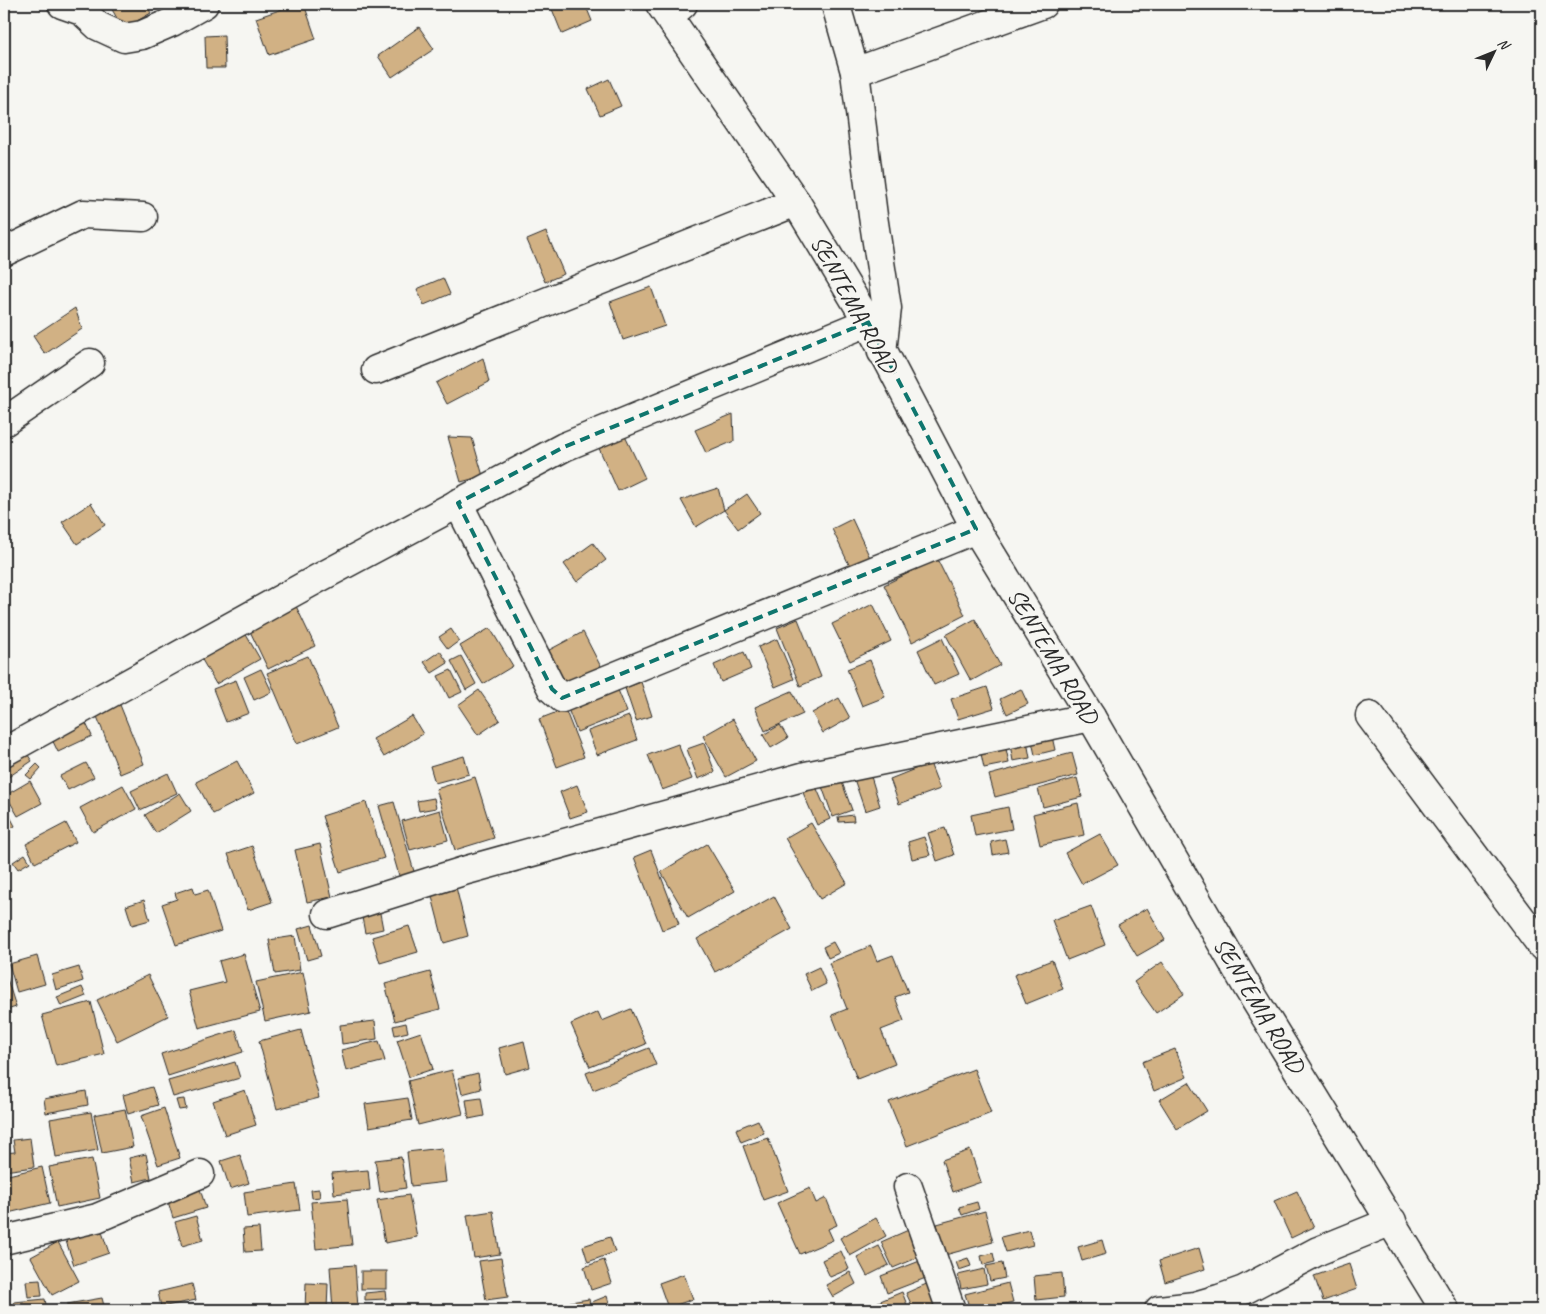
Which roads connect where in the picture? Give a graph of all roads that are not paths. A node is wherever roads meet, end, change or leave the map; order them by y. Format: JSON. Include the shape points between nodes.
{"nodes":[{"id":1,"x":62,"y":4,"type":"edge"},
{"id":2,"x":204,"y":4,"type":"edge"},
{"id":3,"x":838,"y":4,"type":"edge"},
{"id":4,"x":1043,"y":4,"type":"edge"},
{"id":5,"x":671,"y":8,"type":"edge"},
{"id":6,"x":855,"y":72,"type":"junction"},
{"id":7,"x":796,"y":202,"type":"junction"},
{"id":8,"x":143,"y":217,"type":"dead end"},
{"id":9,"x":4,"y":252,"type":"edge"},
{"id":10,"x":868,"y":322,"type":"junction"},
{"id":11,"x":882,"y":352,"type":"junction"},
{"id":12,"x":90,"y":363,"type":"dead end"},
{"id":13,"x":376,"y":370,"type":"dead end"},
{"id":14,"x":4,"y":422,"type":"edge"},
{"id":15,"x":458,"y":503,"type":"junction"},
{"id":16,"x":976,"y":529,"type":"junction"},
{"id":17,"x":1370,"y":716,"type":"dead end"},
{"id":18,"x":1091,"y":717,"type":"junction"},
{"id":19,"x":4,"y":752,"type":"edge"},
{"id":20,"x":327,"y":914,"type":"dead end"},
{"id":21,"x":1542,"y":946,"type":"edge"},
{"id":22,"x":200,"y":1174,"type":"dead end"},
{"id":23,"x":908,"y":1187,"type":"dead end"},
{"id":24,"x":1392,"y":1221,"type":"junction"},
{"id":25,"x":4,"y":1240,"type":"edge"},
{"id":26,"x":952,"y":1310,"type":"edge"},
{"id":27,"x":1160,"y":1310,"type":"edge"},
{"id":28,"x":1445,"y":1310,"type":"edge"}],
"edges":[{"from":1,"to":2,"type":"street","via":[[82,11],[98,26],[124,38],[142,35]]},
{"from":3,"to":6,"type":"street","via":[[836,9]]},
{"from":4,"to":6,"type":"street"},
{"from":5,"to":7,"type":"street","name":"SENTEMA ROAD"},
{"from":6,"to":11,"type":"street","via":[[887,308]]},
{"from":7,"to":10,"type":"street","name":"SENTEMA ROAD"},
{"from":7,"to":13,"type":"street"},
{"from":8,"to":9,"type":"street","via":[[83,214]]},
{"from":10,"to":11,"type":"street","name":"SENTEMA ROAD"},
{"from":10,"to":15,"type":"street","via":[[564,447]]},
{"from":11,"to":16,"type":"street","name":"SENTEMA ROAD"},
{"from":12,"to":14,"type":"street"},
{"from":15,"to":16,"type":"street","via":[[552,689],[562,698]]},
{"from":15,"to":19,"type":"street"},
{"from":16,"to":18,"type":"street","name":"SENTEMA ROAD"},
{"from":17,"to":21,"type":"street"},
{"from":18,"to":20,"type":"street","via":[[806,776],[467,870]]},
{"from":18,"to":24,"type":"street","name":"SENTEMA ROAD","via":[[1249,990]]},
{"from":22,"to":25,"type":"street","via":[[97,1218]]},
{"from":23,"to":26,"type":"street"},
{"from":24,"to":27,"type":"street","via":[[1318,1251],[1236,1293],[1196,1306]]},
{"from":24,"to":28,"type":"street","name":"SENTEMA ROAD"}]}
